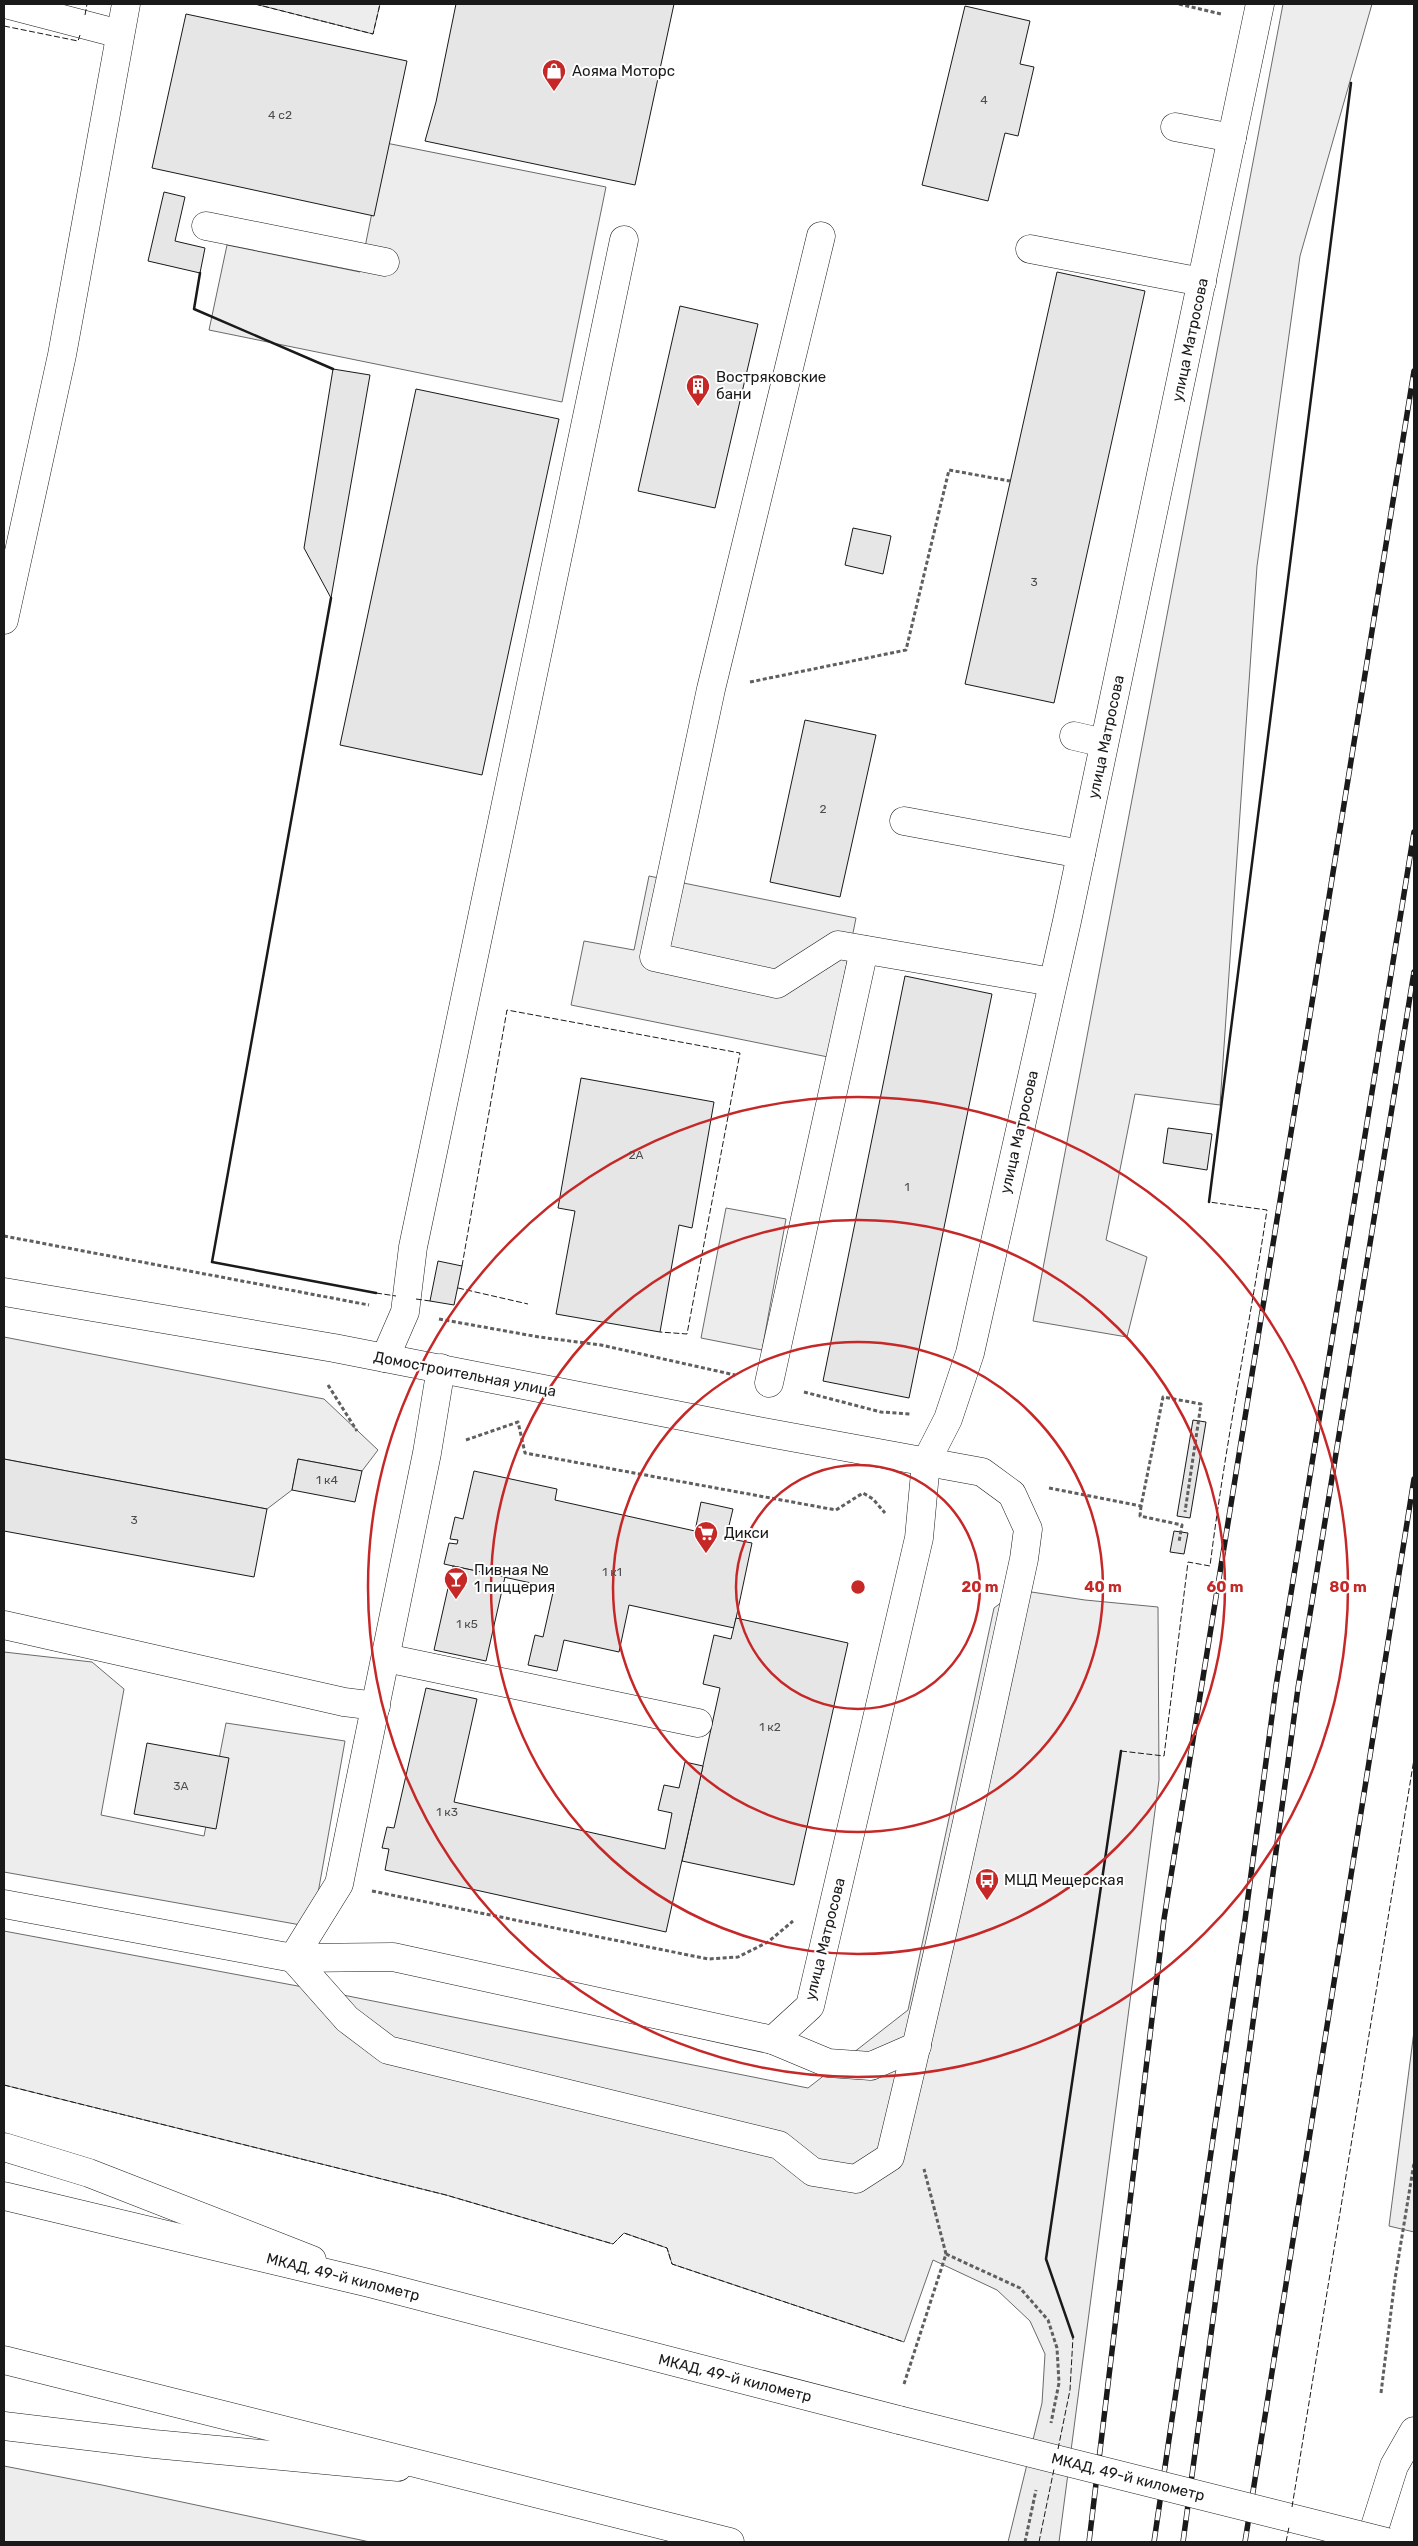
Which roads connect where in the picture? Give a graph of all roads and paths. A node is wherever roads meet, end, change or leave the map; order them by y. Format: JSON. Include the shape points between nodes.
{"nodes":[{"id":1,"x":5,"y":4,"type":"edge"},
{"id":2,"x":126,"y":4,"type":"edge"},
{"id":3,"x":1179,"y":4,"type":"edge"},
{"id":4,"x":1260,"y":4,"type":"edge"},
{"id":5,"x":1227,"y":15,"type":"dead end"},
{"id":6,"x":120,"y":34,"type":"junction"},
{"id":7,"x":1175,"y":127,"type":"dead end"},
{"id":8,"x":1232,"y":138,"type":"junction"},
{"id":9,"x":206,"y":226,"type":"dead end"},
{"id":10,"x":821,"y":236,"type":"dead end"},
{"id":11,"x":624,"y":240,"type":"dead end"},
{"id":12,"x":1030,"y":249,"type":"dead end"},
{"id":13,"x":385,"y":262,"type":"dead end"},
{"id":14,"x":1202,"y":282,"type":"junction"},
{"id":15,"x":1010,"y":481,"type":"dead end"},
{"id":16,"x":4,"y":620,"type":"edge"},
{"id":17,"x":711,"y":689,"type":"junction"},
{"id":18,"x":1074,"y":736,"type":"dead end"},
{"id":19,"x":1104,"y":743,"type":"junction"},
{"id":20,"x":904,"y":821,"type":"dead end"},
{"id":21,"x":1081,"y":854,"type":"junction"},
{"id":22,"x":864,"y":950,"type":"junction"},
{"id":23,"x":1052,"y":982,"type":"junction"},
{"id":24,"x":4,"y":1236,"type":"edge"},
{"id":25,"x":4,"y":1292,"type":"edge"},
{"id":26,"x":405,"y":1312,"type":"junction"},
{"id":27,"x":385,"y":1358,"type":"junction"},
{"id":28,"x":441,"y":1368,"type":"junction"},
{"id":29,"x":769,"y":1383,"type":"junction"},
{"id":30,"x":328,"y":1385,"type":"dead end"},
{"id":31,"x":913,"y":1415,"type":"dead end"},
{"id":32,"x":357,"y":1431,"type":"dead end"},
{"id":33,"x":427,"y":1453,"type":"junction"},
{"id":34,"x":926,"y":1462,"type":"junction"},
{"id":35,"x":1047,"y":1488,"type":"dead end"},
{"id":36,"x":863,"y":1493,"type":"dead end"},
{"id":37,"x":1141,"y":1506,"type":"junction"},
{"id":38,"x":1185,"y":1512,"type":"dead end"},
{"id":39,"x":1179,"y":1542,"type":"dead end"},
{"id":40,"x":4,"y":1625,"type":"edge"},
{"id":41,"x":386,"y":1658,"type":"junction"},
{"id":42,"x":376,"y":1706,"type":"junction"},
{"id":43,"x":698,"y":1723,"type":"dead end"},
{"id":44,"x":339,"y":1884,"type":"junction"},
{"id":45,"x":4,"y":1904,"type":"edge"},
{"id":46,"x":794,"y":1920,"type":"dead end"},
{"id":47,"x":293,"y":1958,"type":"junction"},
{"id":48,"x":773,"y":2040,"type":"junction"},
{"id":49,"x":917,"y":2046,"type":"junction"},
{"id":50,"x":4,"y":2147,"type":"edge"},
{"id":51,"x":890,"y":2157,"type":"junction"},
{"id":52,"x":1414,"y":2163,"type":"edge"},
{"id":53,"x":4,"y":2196,"type":"edge"},
{"id":54,"x":946,"y":2254,"type":"junction"},
{"id":55,"x":369,"y":2283,"type":"junction"},
{"id":56,"x":4,"y":2360,"type":"edge"},
{"id":57,"x":1059,"y":2382,"type":"dead end"},
{"id":58,"x":902,"y":2389,"type":"dead end"},
{"id":59,"x":1381,"y":2393,"type":"dead end"},
{"id":60,"x":4,"y":2426,"type":"edge"},
{"id":61,"x":1414,"y":2430,"type":"edge"},
{"id":62,"x":449,"y":2472,"type":"junction"},
{"id":63,"x":730,"y":2542,"type":"edge"},
{"id":64,"x":1370,"y":2542,"type":"edge"},
{"id":65,"x":1387,"y":2542,"type":"edge"}],
"edges":[{"from":1,"to":6,"type":"main road"},
{"from":2,"to":6,"type":"main road"},
{"from":3,"to":5,"type":"path"},
{"from":4,"to":8,"type":"main road","name":"улица Матросова"},
{"from":6,"to":16,"type":"main road","via":[[62,355]]},
{"from":7,"to":8,"type":"main road"},
{"from":8,"to":14,"type":"main road","name":"улица Матросова"},
{"from":9,"to":13,"type":"main road"},
{"from":10,"to":17,"type":"main road"},
{"from":11,"to":26,"type":"main road","via":[[413,1247]]},
{"from":12,"to":14,"type":"main road"},
{"from":14,"to":19,"type":"main road","name":"улица Матросова"},
{"from":15,"to":17,"type":"path","via":[[949,470],[906,650]]},
{"from":17,"to":22,"type":"main road","via":[[654,957],[777,984],[838,945]]},
{"from":18,"to":19,"type":"main road"},
{"from":19,"to":21,"type":"main road","name":"улица Матросова"},
{"from":20,"to":21,"type":"main road"},
{"from":21,"to":23,"type":"main road","name":"улица Матросова"},
{"from":22,"to":23,"type":"main road"},
{"from":22,"to":29,"type":"main road"},
{"from":23,"to":34,"type":"main road","name":"улица Матросова","via":[[970,1353],[948,1419]]},
{"from":24,"to":26,"type":"path"},
{"from":25,"to":27,"type":"main road","name":"Домостроительная улица"},
{"from":26,"to":27,"type":"main road"},
{"from":26,"to":29,"type":"path","via":[[600,1345]]},
{"from":27,"to":28,"type":"main road","name":"Домостроительная улица"},
{"from":28,"to":33,"type":"main road"},
{"from":28,"to":34,"type":"main road","name":"Домостроительная улица"},
{"from":29,"to":31,"type":"path","via":[[881,1412]]},
{"from":30,"to":32,"type":"path"},
{"from":33,"to":36,"type":"path","via":[[518,1422],[525,1453],[836,1510]]},
{"from":33,"to":41,"type":"main road"},
{"from":34,"to":48,"type":"main road","name":"улица Матросова","via":[[919,1538],[810,2006]]},
{"from":34,"to":49,"type":"main road","via":[[982,1472],[1012,1494],[1028,1529]]},
{"from":35,"to":37,"type":"path"},
{"from":37,"to":38,"type":"path","via":[[1163,1397],[1201,1404]]},
{"from":37,"to":39,"type":"path","via":[[1140,1516],[1182,1525]]},
{"from":40,"to":42,"type":"main road","via":[[344,1702]]},
{"from":41,"to":42,"type":"main road"},
{"from":41,"to":43,"type":"main road"},
{"from":42,"to":44,"type":"main road"},
{"from":44,"to":46,"type":"path","via":[[708,1959],[738,1957],[768,1942]]},
{"from":44,"to":47,"type":"main road"},
{"from":45,"to":47,"type":"main road"},
{"from":47,"to":48,"type":"main road","via":[[393,1957]]},
{"from":47,"to":51,"type":"main road","via":[[347,2019],[388,2050],[780,2145],[813,2172],[856,2179]]},
{"from":48,"to":49,"type":"main road","via":[[828,2063],[870,2066]]},
{"from":49,"to":51,"type":"main road"},
{"from":50,"to":55,"type":"main road","via":[[89,2173]]},
{"from":51,"to":54,"type":"path","via":[[923,2164]]},
{"from":52,"to":59,"type":"path"},
{"from":53,"to":55,"type":"main road","name":"МКАД, 49-й километр"},
{"from":54,"to":57,"type":"path","via":[[1020,2288],[1048,2320],[1057,2348]]},
{"from":54,"to":58,"type":"path"},
{"from":55,"to":65,"type":"main road","name":"МКАД, 49-й километр","bridge":true},
{"from":56,"to":62,"type":"main road"},
{"from":60,"to":62,"type":"main road"},
{"from":61,"to":64,"type":"main road","via":[[1394,2466]]},
{"from":62,"to":63,"type":"main road"}]}
